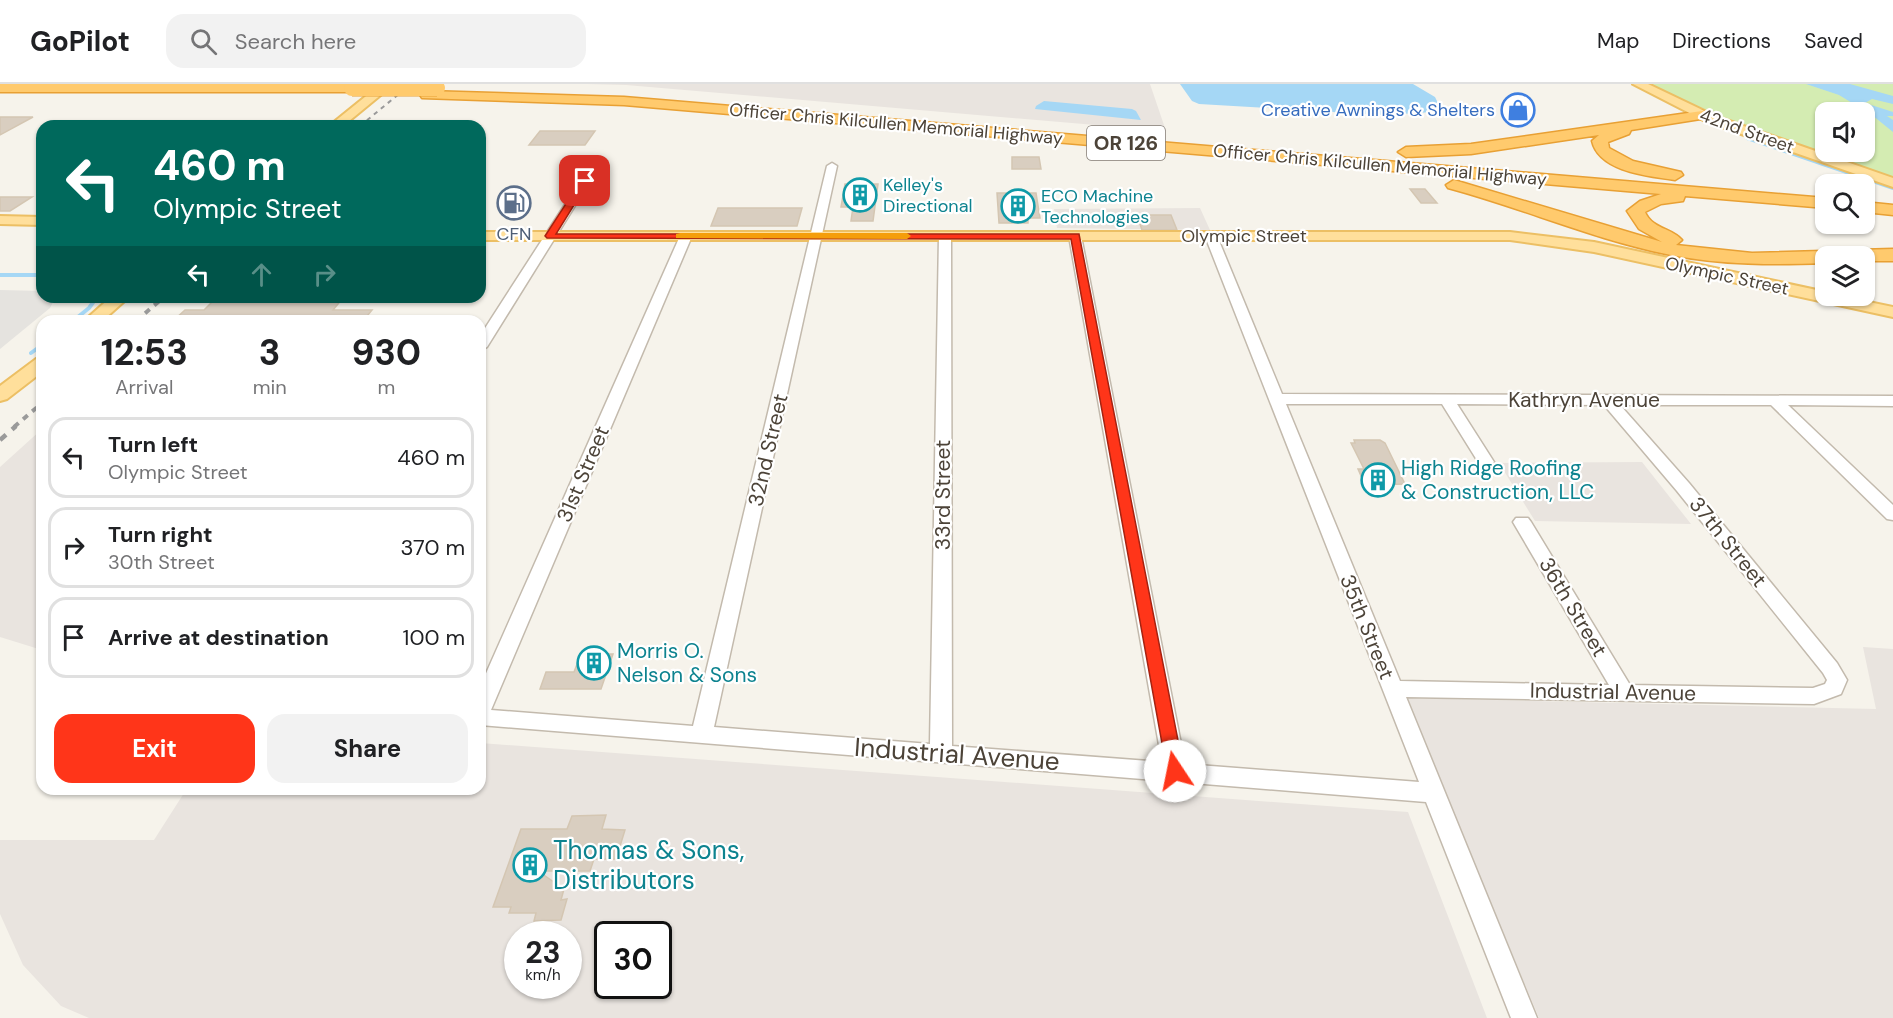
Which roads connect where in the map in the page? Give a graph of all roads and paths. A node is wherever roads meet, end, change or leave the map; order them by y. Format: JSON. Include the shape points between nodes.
{"nodes":[{"id":1,"x":388,"y":84,"type":"edge"},
{"id":2,"x":1639,"y":84,"type":"edge"},
{"id":3,"x":0,"y":88,"type":"edge"},
{"id":4,"x":348,"y":92,"type":"junction"},
{"id":5,"x":432,"y":92,"type":"junction"},
{"id":6,"x":0,"y":94,"type":"edge"},
{"id":7,"x":1707,"y":117,"type":"junction"},
{"id":8,"x":343,"y":120,"type":"edge"},
{"id":9,"x":1166,"y":139,"type":"junction"},
{"id":10,"x":1197,"y":149,"type":"junction"},
{"id":11,"x":596,"y":164,"type":"dead end"},
{"id":12,"x":832,"y":165,"type":"dead end"},
{"id":13,"x":1893,"y":183,"type":"edge"},
{"id":14,"x":1815,"y":193,"type":"edge"},
{"id":15,"x":1815,"y":193,"type":"edge"},
{"id":16,"x":1875,"y":198,"type":"edge"},
{"id":17,"x":1893,"y":200,"type":"edge"},
{"id":18,"x":1815,"y":204,"type":"edge"},
{"id":19,"x":1815,"y":204,"type":"edge"},
{"id":20,"x":1875,"y":209,"type":"edge"},
{"id":21,"x":1893,"y":210,"type":"edge"},
{"id":22,"x":0,"y":220,"type":"edge"},
{"id":23,"x":36,"y":221,"type":"edge"},
{"id":24,"x":486,"y":236,"type":"edge"},
{"id":25,"x":550,"y":236,"type":"junction"},
{"id":26,"x":686,"y":236,"type":"junction"},
{"id":27,"x":817,"y":236,"type":"junction"},
{"id":28,"x":945,"y":236,"type":"junction"},
{"id":29,"x":1076,"y":236,"type":"junction"},
{"id":30,"x":1211,"y":236,"type":"junction"},
{"id":31,"x":1893,"y":255,"type":"edge"},
{"id":32,"x":1798,"y":257,"type":"junction"},
{"id":33,"x":114,"y":303,"type":"edge"},
{"id":34,"x":1893,"y":312,"type":"edge"},
{"id":35,"x":99,"y":315,"type":"edge"},
{"id":36,"x":486,"y":337,"type":"edge"},
{"id":37,"x":36,"y":368,"type":"edge"},
{"id":38,"x":0,"y":395,"type":"edge"},
{"id":39,"x":1275,"y":399,"type":"junction"},
{"id":40,"x":1446,"y":399,"type":"junction"},
{"id":41,"x":1608,"y":400,"type":"junction"},
{"id":42,"x":1775,"y":401,"type":"junction"},
{"id":43,"x":1893,"y":401,"type":"edge"},
{"id":44,"x":1486,"y":462,"type":"dead end"},
{"id":45,"x":1893,"y":515,"type":"edge"},
{"id":46,"x":1522,"y":522,"type":"dead end"},
{"id":47,"x":1392,"y":689,"type":"junction"},
{"id":48,"x":1834,"y":689,"type":"joint"},
{"id":49,"x":1624,"y":692,"type":"junction"},
{"id":50,"x":486,"y":697,"type":"edge"},
{"id":51,"x":486,"y":717,"type":"edge"},
{"id":52,"x":702,"y":735,"type":"junction"},
{"id":53,"x":941,"y":753,"type":"junction"},
{"id":54,"x":1175,"y":771,"type":"junction"},
{"id":55,"x":1434,"y":793,"type":"junction"},
{"id":56,"x":1524,"y":1018,"type":"edge"}],
"edges":[{"from":1,"to":8,"type":"main road"},
{"from":2,"to":7,"type":"main road","name":"42nd Street"},
{"from":3,"to":4,"type":"highway","name":"Officer Chris Kilcullen Memorial Highway","number":"OR 126"},
{"from":4,"to":5,"type":"highway","name":"Officer Chris Kilcullen Memorial Highway","number":"OR 126"},
{"from":4,"to":6,"type":"highway","name":"Officer Chris Kilcullen Memorial Highway","number":"OR 126"},
{"from":5,"to":9,"type":"highway","name":"Officer Chris Kilcullen Memorial Highway","number":"OR 126","via":[[638,94]]},
{"from":5,"to":10,"type":"highway","name":"Officer Chris Kilcullen Memorial Highway","number":"OR 126","via":[[624,101]]},
{"from":7,"to":9,"type":"highway","via":[[1444,151],[1391,152]]},
{"from":7,"to":13,"type":"main road","name":"42nd Street"},
{"from":7,"to":14,"type":"highway","via":[[1615,133],[1600,141],[1600,145],[1618,161],[1650,171]]},
{"from":9,"to":15,"type":"highway","name":"Officer Chris Kilcullen Memorial Highway","number":"OR 126"},
{"from":10,"to":18,"type":"highway","name":"Officer Chris Kilcullen Memorial Highway","number":"OR 126"},
{"from":10,"to":32,"type":"highway","via":[[1426,179],[1487,193],[1670,249],[1742,258]]},
{"from":11,"to":25,"type":"street"},
{"from":12,"to":27,"type":"street","name":"32nd Street"},
{"from":16,"to":17,"type":"highway"},
{"from":19,"to":32,"type":"highway","via":[[1681,197],[1661,198],[1636,211],[1645,226],[1689,245]]},
{"from":20,"to":21,"type":"highway"},
{"from":22,"to":23,"type":"main road"},
{"from":24,"to":25,"type":"main road","name":"Olympic Street"},
{"from":25,"to":26,"type":"main road","name":"Olympic Street"},
{"from":25,"to":36,"type":"street"},
{"from":26,"to":27,"type":"main road","name":"Olympic Street"},
{"from":26,"to":50,"type":"street","name":"31st Street"},
{"from":27,"to":28,"type":"main road","name":"Olympic Street"},
{"from":27,"to":52,"type":"street","name":"32nd Street"},
{"from":28,"to":29,"type":"main road","name":"Olympic Street"},
{"from":28,"to":53,"type":"street","name":"33rd Street"},
{"from":29,"to":30,"type":"main road","name":"Olympic Street"},
{"from":29,"to":54,"type":"street"},
{"from":30,"to":34,"type":"main road","name":"Olympic Street","via":[[1489,236],[1553,240]]},
{"from":30,"to":39,"type":"street","name":"35th Street"},
{"from":31,"to":32,"type":"highway"},
{"from":33,"to":35,"type":"main road"},
{"from":37,"to":38,"type":"main road"},
{"from":39,"to":40,"type":"street","name":"Kathryn Avenue"},
{"from":39,"to":47,"type":"street","name":"35th Street"},
{"from":40,"to":41,"type":"street","name":"Kathryn Avenue"},
{"from":40,"to":44,"type":"street"},
{"from":41,"to":42,"type":"street","name":"Kathryn Avenue"},
{"from":41,"to":48,"type":"street","name":"37th Street","via":[[1830,668],[1837,680]]},
{"from":42,"to":43,"type":"street","name":"Kathryn Avenue"},
{"from":42,"to":45,"type":"street"},
{"from":46,"to":49,"type":"street","name":"36th Street"},
{"from":47,"to":49,"type":"street","name":"Industrial Avenue"},
{"from":47,"to":55,"type":"street","name":"35th Street"},
{"from":48,"to":49,"type":"street","name":"Industrial Avenue","via":[[1814,696]]},
{"from":51,"to":52,"type":"street","name":"Industrial Avenue"},
{"from":52,"to":53,"type":"street","name":"Industrial Avenue"},
{"from":53,"to":54,"type":"street","name":"Industrial Avenue"},
{"from":54,"to":55,"type":"street","name":"Industrial Avenue"},
{"from":55,"to":56,"type":"street","name":"35th Street"}]}
